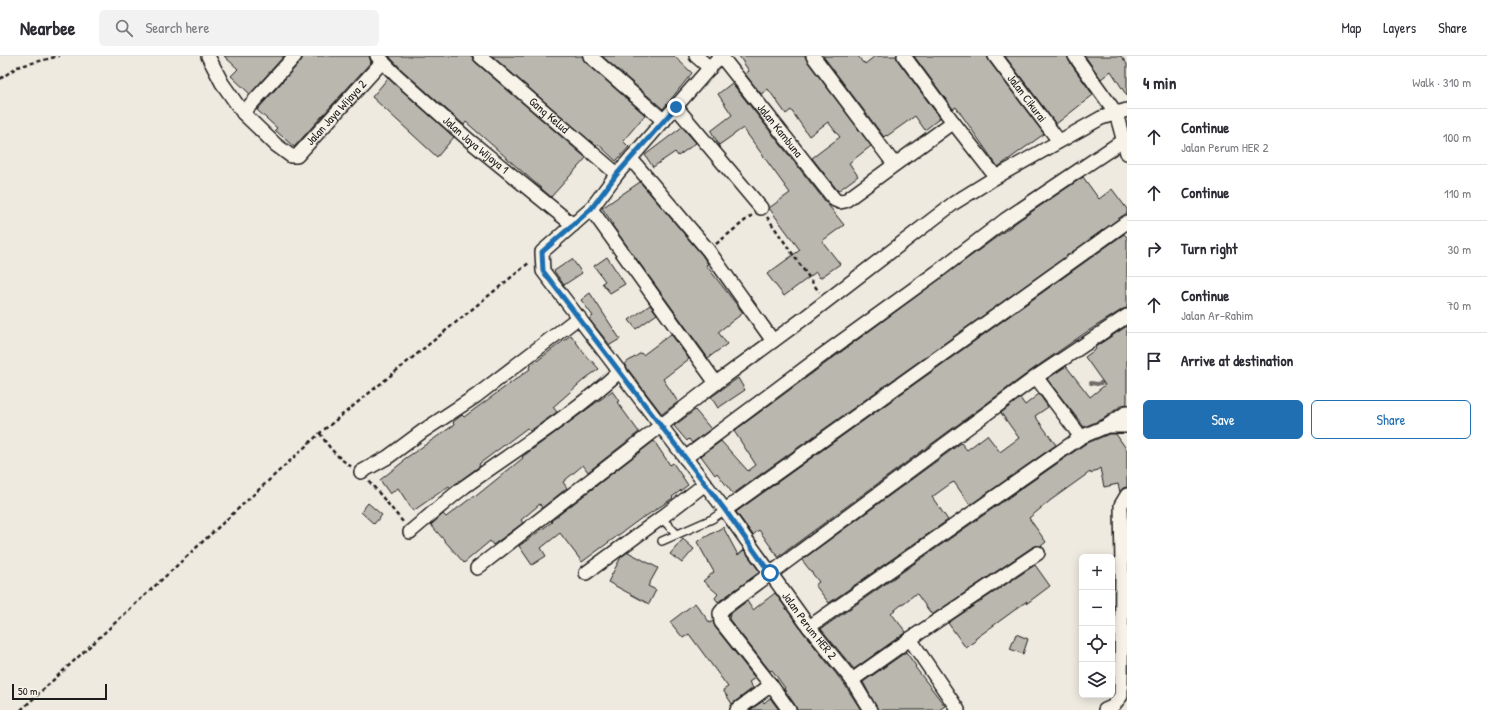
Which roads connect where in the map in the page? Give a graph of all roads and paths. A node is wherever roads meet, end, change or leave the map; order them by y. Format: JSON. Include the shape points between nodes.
{"nodes":[{"id":1,"x":59,"y":56,"type":"edge"},
{"id":2,"x":208,"y":56,"type":"edge"},
{"id":3,"x":295,"y":56,"type":"edge"},
{"id":4,"x":480,"y":56,"type":"edge"},
{"id":5,"x":590,"y":56,"type":"edge"},
{"id":6,"x":696,"y":56,"type":"edge"},
{"id":7,"x":721,"y":56,"type":"edge"},
{"id":8,"x":813,"y":56,"type":"edge"},
{"id":9,"x":904,"y":56,"type":"edge"},
{"id":10,"x":995,"y":56,"type":"edge"},
{"id":11,"x":1075,"y":56,"type":"edge"},
{"id":12,"x":380,"y":58,"type":"edge"},
{"id":13,"x":710,"y":68,"type":"junction"},
{"id":14,"x":0,"y":79,"type":"edge"},
{"id":15,"x":676,"y":107,"type":"junction"},
{"id":16,"x":242,"y":112,"type":"junction"},
{"id":17,"x":1121,"y":112,"type":"edge"},
{"id":18,"x":664,"y":121,"type":"junction"},
{"id":19,"x":953,"y":122,"type":"junction"},
{"id":20,"x":1124,"y":140,"type":"junction"},
{"id":21,"x":1059,"y":141,"type":"junction"},
{"id":22,"x":1127,"y":153,"type":"edge"},
{"id":23,"x":631,"y":159,"type":"junction"},
{"id":24,"x":894,"y":164,"type":"junction"},
{"id":25,"x":617,"y":174,"type":"junction"},
{"id":26,"x":996,"y":177,"type":"junction"},
{"id":27,"x":761,"y":208,"type":"junction"},
{"id":28,"x":591,"y":209,"type":"junction"},
{"id":29,"x":1127,"y":222,"type":"edge"},
{"id":30,"x":573,"y":225,"type":"junction"},
{"id":31,"x":708,"y":250,"type":"junction"},
{"id":32,"x":542,"y":252,"type":"junction"},
{"id":33,"x":826,"y":302,"type":"junction"},
{"id":34,"x":1127,"y":316,"type":"edge"},
{"id":35,"x":579,"y":317,"type":"junction"},
{"id":36,"x":773,"y":341,"type":"junction"},
{"id":37,"x":620,"y":371,"type":"junction"},
{"id":38,"x":1036,"y":377,"type":"junction"},
{"id":39,"x":716,"y":383,"type":"junction"},
{"id":40,"x":1127,"y":412,"type":"edge"},
{"id":41,"x":661,"y":426,"type":"junction"},
{"id":42,"x":1106,"y":426,"type":"junction"},
{"id":43,"x":1127,"y":426,"type":"edge"},
{"id":44,"x":320,"y":433,"type":"junction"},
{"id":45,"x":1080,"y":437,"type":"junction"},
{"id":46,"x":685,"y":458,"type":"junction"},
{"id":47,"x":362,"y":472,"type":"junction"},
{"id":48,"x":704,"y":484,"type":"junction"},
{"id":49,"x":1127,"y":496,"type":"edge"},
{"id":50,"x":725,"y":510,"type":"junction"},
{"id":51,"x":661,"y":518,"type":"junction"},
{"id":52,"x":410,"y":532,"type":"joint"},
{"id":53,"x":677,"y":534,"type":"junction"},
{"id":54,"x":662,"y":541,"type":"dead end"},
{"id":55,"x":1038,"y":553,"type":"dead end"},
{"id":56,"x":477,"y":568,"type":"dead end"},
{"id":57,"x":586,"y":573,"type":"dead end"},
{"id":58,"x":770,"y":573,"type":"junction"},
{"id":59,"x":809,"y":627,"type":"junction"},
{"id":60,"x":910,"y":639,"type":"junction"},
{"id":61,"x":852,"y":680,"type":"junction"},
{"id":62,"x":770,"y":685,"type":"junction"},
{"id":63,"x":21,"y":710,"type":"edge"},
{"id":64,"x":737,"y":710,"type":"edge"},
{"id":65,"x":789,"y":710,"type":"edge"},
{"id":66,"x":870,"y":710,"type":"edge"},
{"id":67,"x":958,"y":710,"type":"edge"},
{"id":68,"x":1105,"y":710,"type":"edge"}],
"edges":[{"from":1,"to":14,"type":"path","via":[[18,67]]},
{"from":2,"to":16,"type":"street","via":[[222,83]]},
{"from":3,"to":16,"type":"street"},
{"from":4,"to":25,"type":"street","name":"Gang Kelud"},
{"from":5,"to":18,"type":"street"},
{"from":6,"to":13,"type":"street"},
{"from":7,"to":13,"type":"street"},
{"from":7,"to":24,"type":"street","name":"Jalan Kambuna","via":[[835,200],[845,201]]},
{"from":8,"to":24,"type":"street"},
{"from":9,"to":19,"type":"street"},
{"from":10,"to":21,"type":"street","name":"Jalan Cikurai"},
{"from":11,"to":17,"type":"street"},
{"from":12,"to":16,"type":"street","name":"Jalan Jaya Wijaya 2","via":[[296,156],[276,145]]},
{"from":12,"to":30,"type":"street","name":"Jalan Jaya Wijaya 1","via":[[396,76],[464,136]]},
{"from":13,"to":15,"type":"street"},
{"from":15,"to":18,"type":"street"},
{"from":15,"to":27,"type":"street"},
{"from":17,"to":20,"type":"street"},
{"from":17,"to":21,"type":"street","via":[[1101,118]]},
{"from":18,"to":23,"type":"street"},
{"from":19,"to":24,"type":"street"},
{"from":19,"to":26,"type":"street"},
{"from":20,"to":22,"type":"street"},
{"from":20,"to":46,"type":"street","via":[[1005,220]]},
{"from":21,"to":26,"type":"street"},
{"from":23,"to":25,"type":"street"},
{"from":23,"to":31,"type":"street"},
{"from":25,"to":28,"type":"street"},
{"from":26,"to":33,"type":"street","via":[[954,203]]},
{"from":27,"to":31,"type":"path"},
{"from":27,"to":33,"type":"path"},
{"from":28,"to":30,"type":"street"},
{"from":28,"to":39,"type":"street"},
{"from":29,"to":50,"type":"street"},
{"from":30,"to":32,"type":"street"},
{"from":31,"to":36,"type":"street"},
{"from":32,"to":35,"type":"street","name":"Jalan Perum HER 2","via":[[543,271]]},
{"from":32,"to":44,"type":"path"},
{"from":33,"to":36,"type":"street"},
{"from":34,"to":38,"type":"street"},
{"from":35,"to":37,"type":"street","name":"Jalan Perum HER 2"},
{"from":35,"to":47,"type":"street","via":[[476,396]]},
{"from":36,"to":39,"type":"street"},
{"from":37,"to":41,"type":"street","name":"Jalan Perum HER 2"},
{"from":37,"to":52,"type":"street","via":[[595,394],[463,488]]},
{"from":38,"to":45,"type":"street"},
{"from":38,"to":58,"type":"street"},
{"from":39,"to":41,"type":"street"},
{"from":40,"to":42,"type":"street"},
{"from":41,"to":46,"type":"street","name":"Jalan Perum HER 2"},
{"from":41,"to":56,"type":"street"},
{"from":42,"to":43,"type":"street"},
{"from":42,"to":45,"type":"street"},
{"from":44,"to":47,"type":"path","via":[[327,445],[344,462]]},
{"from":44,"to":63,"type":"path"},
{"from":45,"to":59,"type":"street"},
{"from":46,"to":48,"type":"street","name":"Jalan Perum HER 2"},
{"from":47,"to":52,"type":"path"},
{"from":48,"to":50,"type":"street","name":"Jalan Perum HER 2"},
{"from":48,"to":51,"type":"street"},
{"from":49,"to":68,"type":"street","via":[[1121,505],[1121,696]]},
{"from":50,"to":53,"type":"lane","via":[[712,520]]},
{"from":50,"to":58,"type":"street","name":"Jalan Perum HER 2"},
{"from":51,"to":53,"type":"lane"},
{"from":51,"to":57,"type":"street"},
{"from":53,"to":54,"type":"lane"},
{"from":55,"to":60,"type":"street"},
{"from":58,"to":59,"type":"street","name":"Jalan Perum HER 2"},
{"from":58,"to":62,"type":"street","via":[[720,613],[721,622]]},
{"from":59,"to":61,"type":"street","name":"Jalan Perum HER 2"},
{"from":60,"to":61,"type":"street"},
{"from":60,"to":67,"type":"street"},
{"from":61,"to":66,"type":"street","name":"Jalan Perum HER 2"},
{"from":62,"to":64,"type":"street"},
{"from":62,"to":65,"type":"street"}]}
